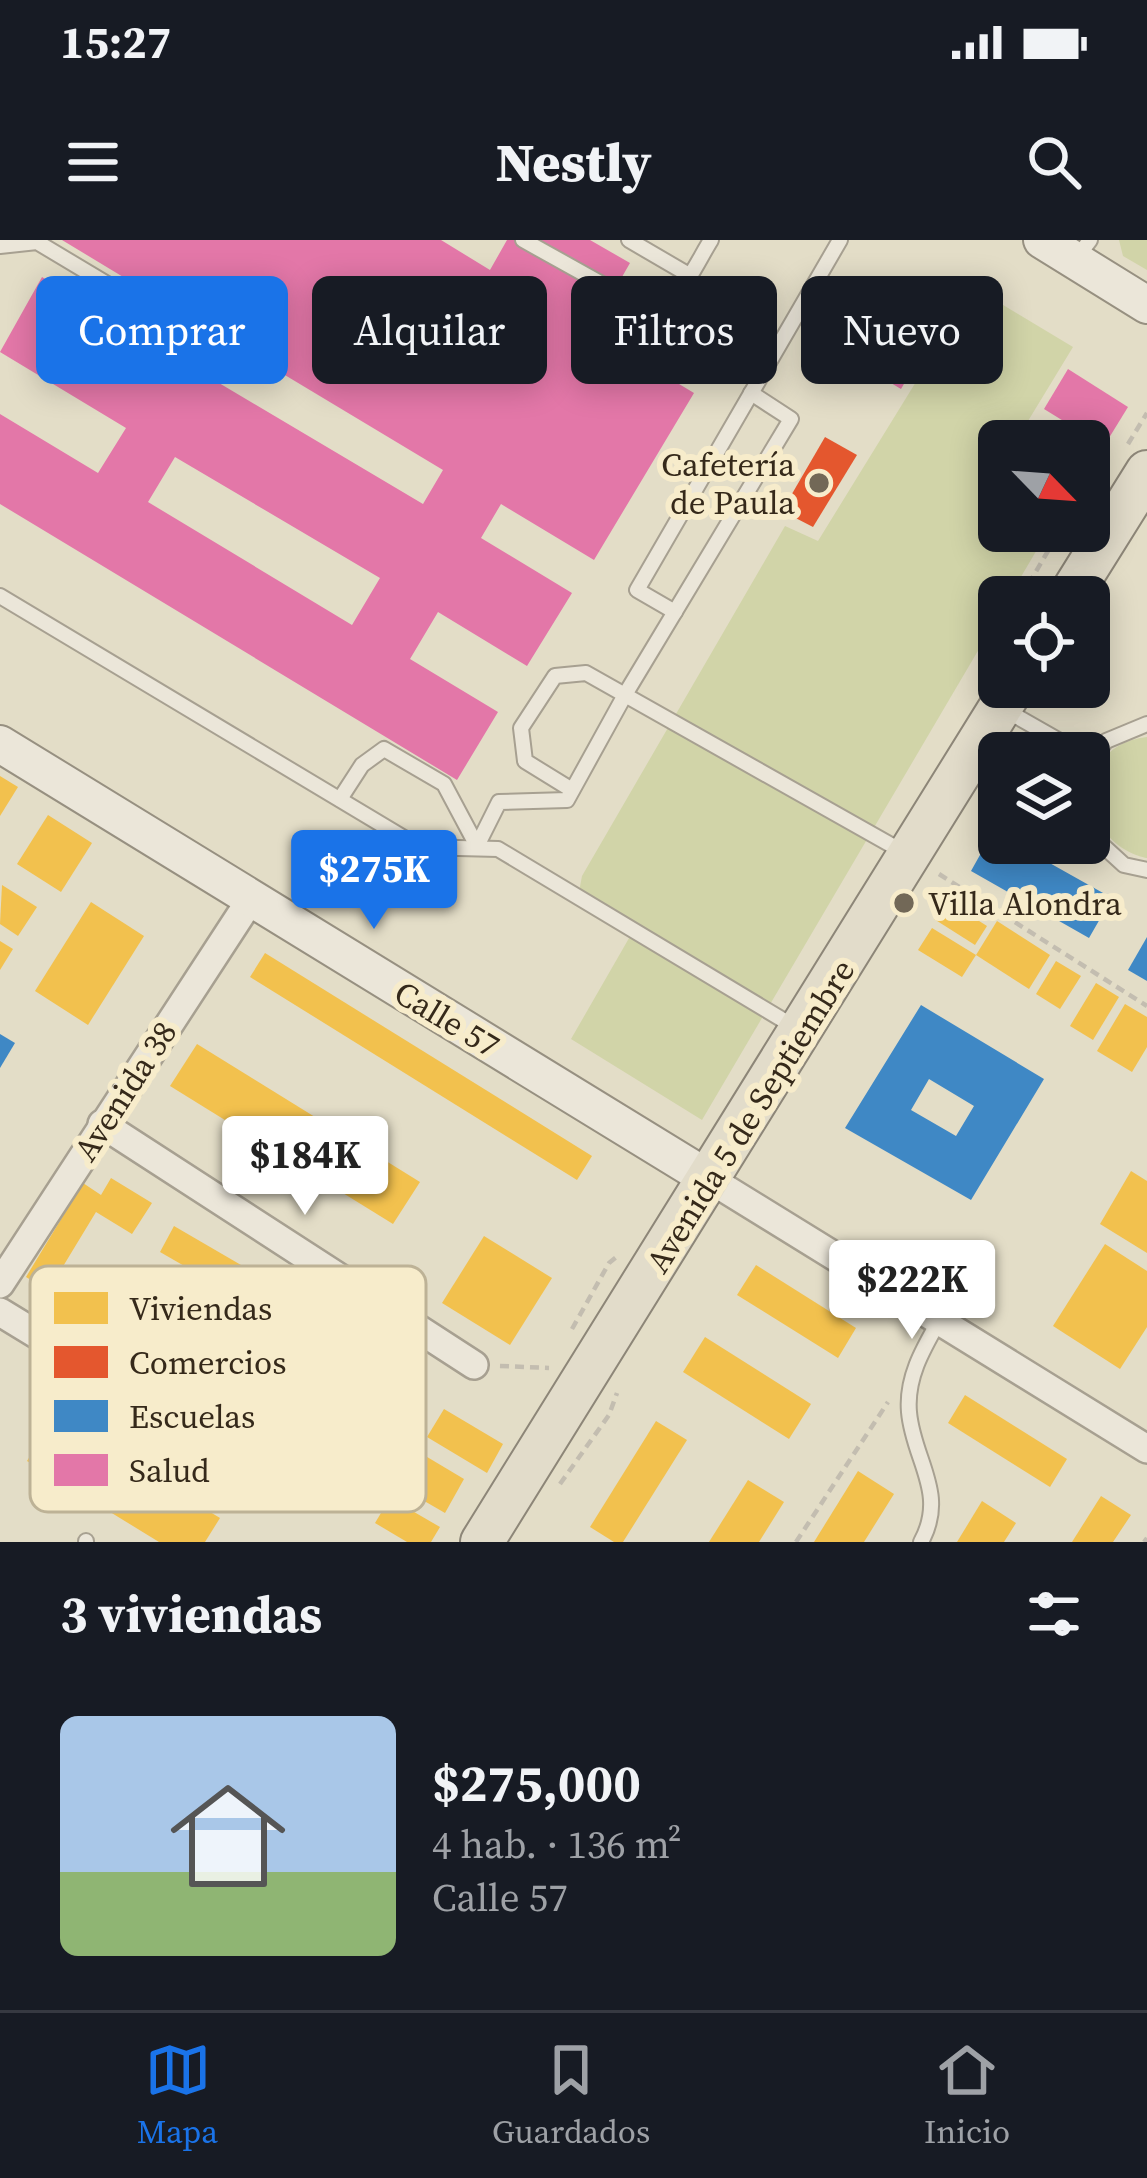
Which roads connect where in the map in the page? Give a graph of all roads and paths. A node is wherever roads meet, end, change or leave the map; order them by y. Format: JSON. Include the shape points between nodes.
{"nodes":[{"id":1,"x":523,"y":240,"type":"edge"},
{"id":2,"x":629,"y":240,"type":"edge"},
{"id":3,"x":711,"y":240,"type":"edge"},
{"id":4,"x":840,"y":240,"type":"edge"},
{"id":5,"x":1042,"y":240,"type":"edge"},
{"id":6,"x":0,"y":246,"type":"edge"},
{"id":7,"x":1082,"y":250,"type":"edge"},
{"id":8,"x":689,"y":275,"type":"junction"},
{"id":9,"x":94,"y":276,"type":"edge"},
{"id":10,"x":1143,"y":305,"type":"edge"},
{"id":11,"x":751,"y":393,"type":"junction"},
{"id":12,"x":1147,"y":472,"type":"edge"},
{"id":13,"x":1083,"y":576,"type":"edge"},
{"id":14,"x":0,"y":596,"type":"edge"},
{"id":15,"x":675,"y":612,"type":"junction"},
{"id":16,"x":626,"y":693,"type":"junction"},
{"id":17,"x":1000,"y":708,"type":"edge"},
{"id":18,"x":1022,"y":708,"type":"edge"},
{"id":19,"x":1147,"y":724,"type":"edge"},
{"id":20,"x":1053,"y":732,"type":"edge"},
{"id":21,"x":1110,"y":739,"type":"edge"},
{"id":22,"x":0,"y":744,"type":"edge"},
{"id":23,"x":572,"y":790,"type":"junction"},
{"id":24,"x":340,"y":799,"type":"junction"},
{"id":25,"x":477,"y":846,"type":"junction"},
{"id":26,"x":1110,"y":855,"type":"edge"},
{"id":27,"x":911,"y":856,"type":"junction"},
{"id":28,"x":1147,"y":870,"type":"edge"},
{"id":29,"x":251,"y":899,"type":"junction"},
{"id":30,"x":1147,"y":1006,"type":"edge"},
{"id":31,"x":802,"y":1032,"type":"junction"},
{"id":32,"x":102,"y":1124,"type":"junction"},
{"id":33,"x":711,"y":1180,"type":"junction"},
{"id":34,"x":321,"y":1266,"type":"edge"},
{"id":35,"x":0,"y":1285,"type":"edge"},
{"id":36,"x":0,"y":1312,"type":"edge"},
{"id":37,"x":939,"y":1321,"type":"junction"},
{"id":38,"x":30,"y":1330,"type":"edge"},
{"id":39,"x":426,"y":1334,"type":"edge"},
{"id":40,"x":921,"y":1352,"type":"junction"},
{"id":41,"x":474,"y":1365,"type":"joint"},
{"id":42,"x":560,"y":1368,"type":"dead end"},
{"id":43,"x":1147,"y":1449,"type":"edge"},
{"id":44,"x":495,"y":1538,"type":"edge"},
{"id":45,"x":796,"y":1542,"type":"edge"},
{"id":46,"x":922,"y":1542,"type":"edge"}],
"edges":[{"from":1,"to":8,"type":"lane","via":[[638,304],[659,307]]},
{"from":2,"to":8,"type":"lane"},
{"from":3,"to":8,"type":"lane"},
{"from":4,"to":11,"type":"lane"},
{"from":5,"to":7,"type":"street"},
{"from":6,"to":9,"type":"lane","via":[[37,242]]},
{"from":7,"to":10,"type":"street"},
{"from":11,"to":15,"type":"lane","via":[[637,590]]},
{"from":11,"to":15,"type":"lane","via":[[791,419]]},
{"from":12,"to":13,"type":"main road"},
{"from":14,"to":24,"type":"lane"},
{"from":15,"to":16,"type":"lane"},
{"from":16,"to":23,"type":"lane"},
{"from":16,"to":23,"type":"lane","via":[[586,673],[555,676],[521,728],[525,761]]},
{"from":16,"to":27,"type":"lane"},
{"from":17,"to":27,"type":"main road","name":"Avenida 5 de Septiembre"},
{"from":18,"to":20,"type":"lane"},
{"from":19,"to":21,"type":"lane"},
{"from":22,"to":29,"type":"street","name":"Calle 57"},
{"from":23,"to":25,"type":"lane","via":[[567,800],[500,802]]},
{"from":24,"to":25,"type":"lane","via":[[419,847]]},
{"from":24,"to":25,"type":"lane","via":[[384,749],[443,784]]},
{"from":25,"to":31,"type":"lane","via":[[498,849]]},
{"from":26,"to":28,"type":"lane"},
{"from":27,"to":30,"type":"path"},
{"from":27,"to":31,"type":"main road","name":"Avenida 5 de Septiembre"},
{"from":29,"to":32,"type":"street","name":"Avenida 38"},
{"from":29,"to":33,"type":"street","name":"Calle 57"},
{"from":31,"to":33,"type":"main road","name":"Avenida 5 de Septiembre"},
{"from":32,"to":34,"type":"street"},
{"from":32,"to":35,"type":"street","name":"Avenida 38"},
{"from":33,"to":37,"type":"street"},
{"from":33,"to":44,"type":"main road","name":"Avenida 5 de Septiembre"},
{"from":36,"to":38,"type":"street"},
{"from":37,"to":40,"type":"lane"},
{"from":37,"to":43,"type":"street"},
{"from":39,"to":41,"type":"street"},
{"from":40,"to":45,"type":"path"},
{"from":40,"to":46,"type":"lane","via":[[908,1408],[934,1501]]},
{"from":41,"to":42,"type":"path"}]}
